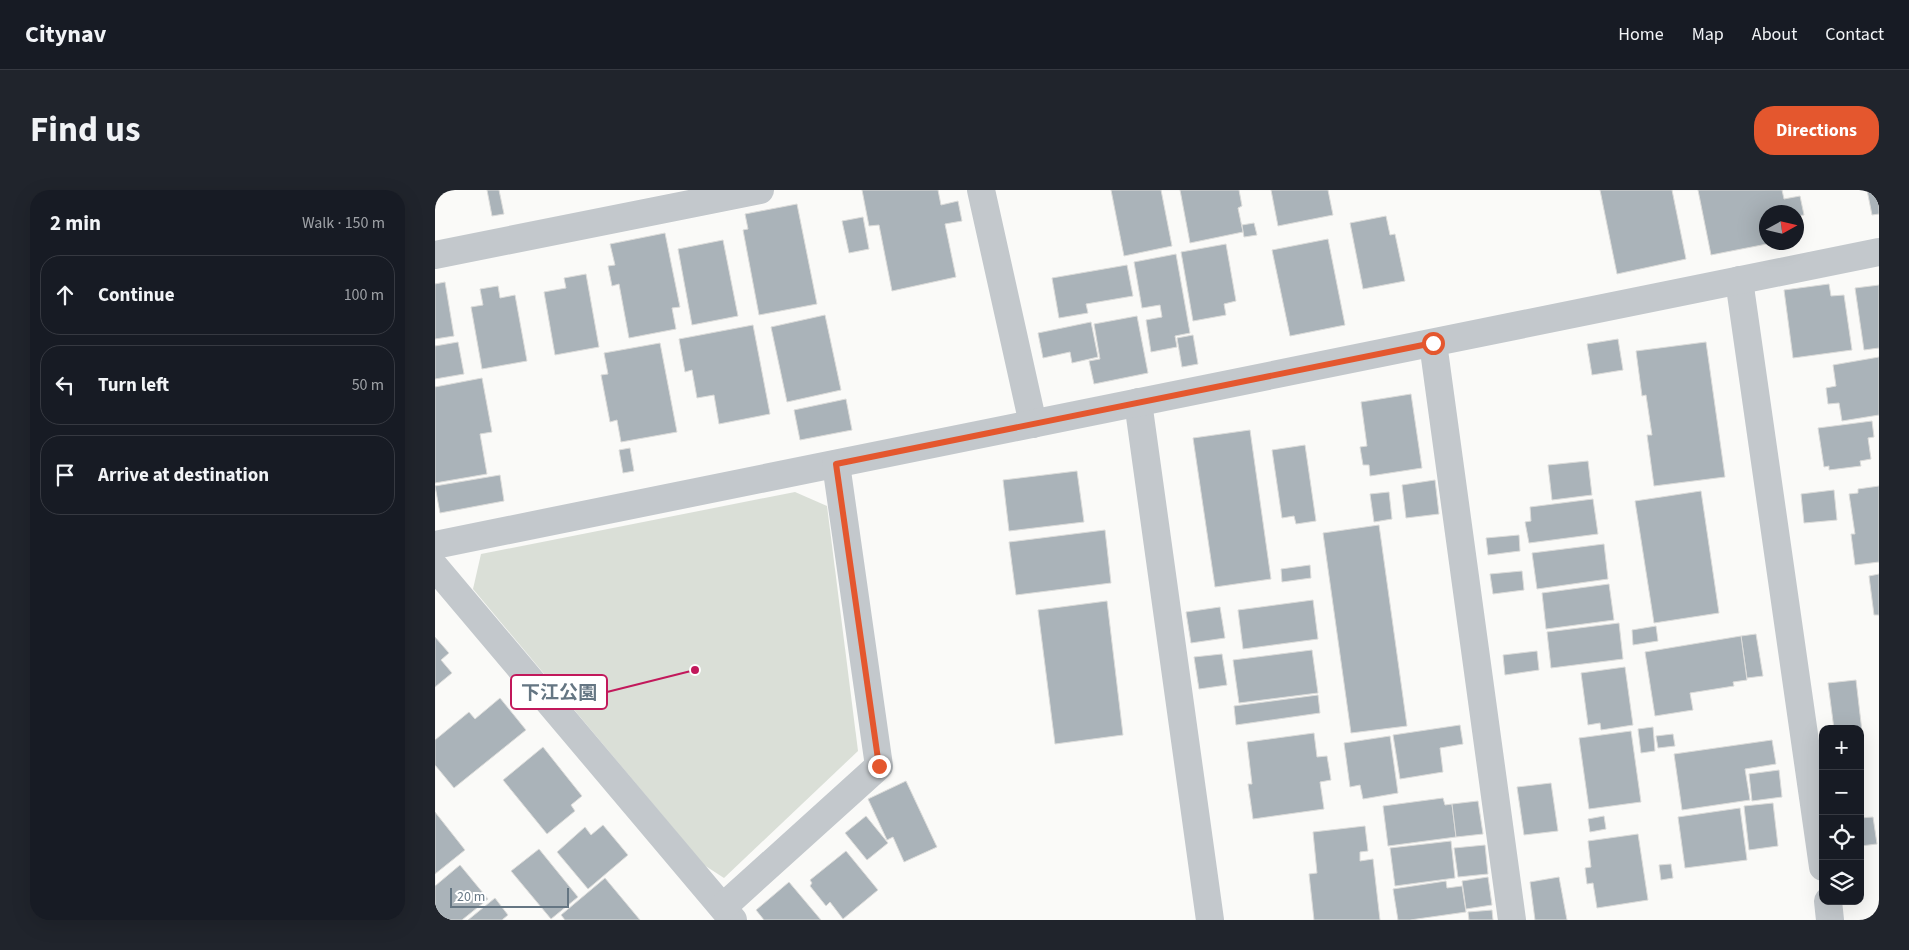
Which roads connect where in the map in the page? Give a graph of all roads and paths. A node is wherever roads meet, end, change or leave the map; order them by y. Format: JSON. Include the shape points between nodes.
{"nodes":[{"id":1,"x":760,"y":190,"type":"edge"},
{"id":2,"x":981,"y":190,"type":"edge"},
{"id":3,"x":1879,"y":252,"type":"edge"},
{"id":4,"x":435,"y":255,"type":"edge"},
{"id":5,"x":1739,"y":280,"type":"junction"},
{"id":6,"x":1433,"y":343,"type":"junction"},
{"id":7,"x":1138,"y":402,"type":"junction"},
{"id":8,"x":1033,"y":424,"type":"junction"},
{"id":9,"x":836,"y":464,"type":"junction"},
{"id":10,"x":435,"y":545,"type":"edge"},
{"id":11,"x":435,"y":567,"type":"edge"},
{"id":12,"x":1822,"y":860,"type":"edge"},
{"id":13,"x":1828,"y":905,"type":"edge"},
{"id":14,"x":728,"y":914,"type":"edge"},
{"id":15,"x":1211,"y":920,"type":"edge"},
{"id":16,"x":1512,"y":920,"type":"edge"},
{"id":17,"x":1830,"y":920,"type":"edge"}],
"edges":[{"from":1,"to":4,"type":"street"},
{"from":2,"to":8,"type":"street"},
{"from":3,"to":5,"type":"street"},
{"from":5,"to":6,"type":"street"},
{"from":5,"to":12,"type":"street"},
{"from":6,"to":7,"type":"street"},
{"from":6,"to":16,"type":"street"},
{"from":7,"to":8,"type":"street"},
{"from":7,"to":15,"type":"street"},
{"from":8,"to":9,"type":"street"},
{"from":9,"to":10,"type":"street"},
{"from":9,"to":14,"type":"street","via":[[879,766]]},
{"from":11,"to":14,"type":"street"},
{"from":13,"to":17,"type":"street"}]}
